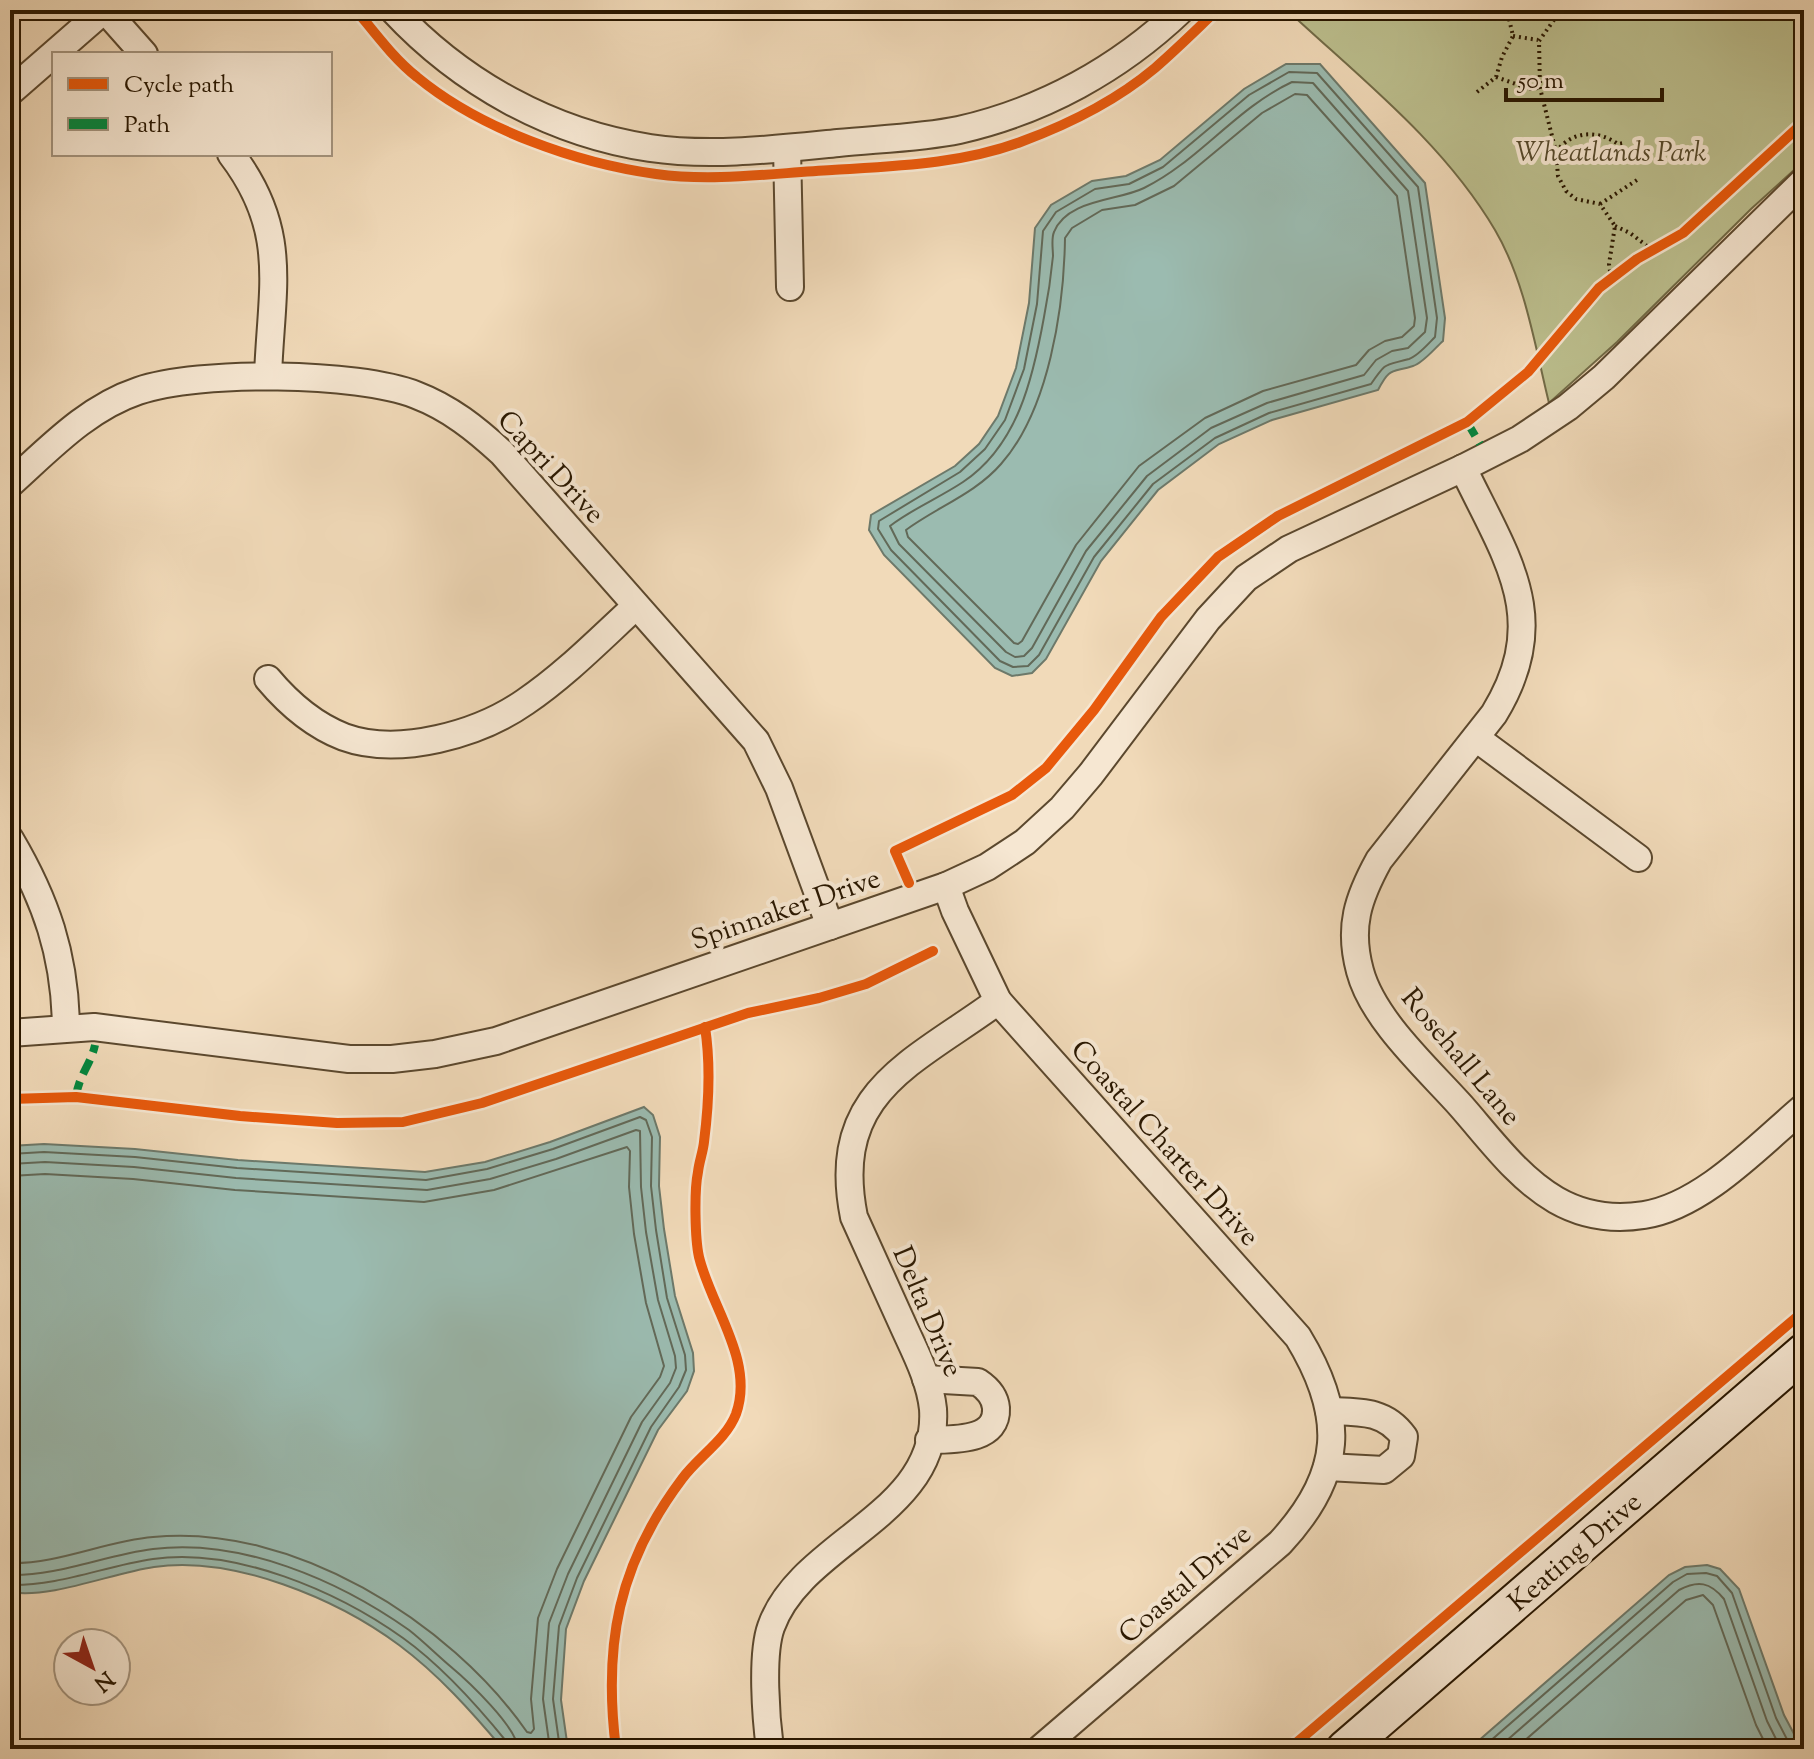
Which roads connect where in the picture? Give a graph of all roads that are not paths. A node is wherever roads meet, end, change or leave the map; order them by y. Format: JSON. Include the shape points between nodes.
{"nodes":[{"id":1,"x":104,"y":10,"type":"edge"},
{"id":2,"x":393,"y":10,"type":"edge"},
{"id":3,"x":1181,"y":10,"type":"edge"},
{"id":4,"x":56,"y":52,"type":"edge"},
{"id":5,"x":142,"y":52,"type":"edge"},
{"id":6,"x":52,"y":55,"type":"edge"},
{"id":7,"x":10,"y":92,"type":"edge"},
{"id":8,"x":787,"y":148,"type":"junction"},
{"id":9,"x":232,"y":156,"type":"edge"},
{"id":10,"x":1804,"y":181,"type":"edge"},
{"id":11,"x":790,"y":287,"type":"dead end"},
{"id":12,"x":268,"y":376,"type":"junction"},
{"id":13,"x":1463,"y":468,"type":"junction"},
{"id":14,"x":10,"y":484,"type":"edge"},
{"id":15,"x":636,"y":606,"type":"junction"},
{"id":16,"x":268,"y":679,"type":"dead end"},
{"id":17,"x":1476,"y":738,"type":"junction"},
{"id":18,"x":10,"y":839,"type":"edge"},
{"id":19,"x":1638,"y":858,"type":"dead end"},
{"id":20,"x":946,"y":886,"type":"junction"},
{"id":21,"x":830,"y":926,"type":"junction"},
{"id":22,"x":998,"y":1001,"type":"junction"},
{"id":23,"x":66,"y":1027,"type":"junction"},
{"id":24,"x":10,"y":1033,"type":"edge"},
{"id":25,"x":1804,"y":1107,"type":"edge"},
{"id":26,"x":1804,"y":1352,"type":"edge"},
{"id":27,"x":926,"y":1379,"type":"junction"},
{"id":28,"x":1329,"y":1411,"type":"junction"},
{"id":29,"x":1331,"y":1439,"type":"joint"},
{"id":30,"x":929,"y":1440,"type":"junction"},
{"id":31,"x":1327,"y":1467,"type":"junction"},
{"id":32,"x":770,"y":1749,"type":"edge"},
{"id":33,"x":1040,"y":1749,"type":"edge"},
{"id":34,"x":1345,"y":1749,"type":"edge"}],
"edges":[{"from":1,"to":4,"type":"street"},
{"from":1,"to":5,"type":"street"},
{"from":2,"to":8,"type":"street","via":[[466,75],[570,127],[651,148]]},
{"from":3,"to":8,"type":"street","via":[[1087,81],[1004,116],[959,130]]},
{"from":6,"to":7,"type":"street"},
{"from":8,"to":11,"type":"street"},
{"from":9,"to":12,"type":"street","via":[[264,208],[272,239],[275,278]]},
{"from":10,"to":13,"type":"street","name":"Spinnaker Drive","via":[[1604,377],[1520,439]]},
{"from":12,"to":14,"type":"street","name":"Capri Drive","via":[[173,382],[136,391],[77,424]]},
{"from":12,"to":15,"type":"street","name":"Capri Drive","via":[[377,384],[446,409],[502,453]]},
{"from":13,"to":17,"type":"street","name":"Rosehall Lane","via":[[1519,591],[1523,628],[1507,693]]},
{"from":13,"to":20,"type":"street","name":"Spinnaker Drive","via":[[1328,529],[1246,578],[1208,619],[1062,808],[1025,842]]},
{"from":15,"to":16,"type":"street","via":[[524,704],[441,739],[378,743],[347,738],[286,701]]},
{"from":15,"to":21,"type":"street","name":"Capri Drive","via":[[756,741]]},
{"from":17,"to":19,"type":"street"},
{"from":17,"to":25,"type":"street","name":"Rosehall Lane","via":[[1379,860],[1356,912],[1360,972],[1396,1033],[1525,1178],[1590,1216],[1647,1215],[1679,1204],[1708,1187]]},
{"from":18,"to":23,"type":"street","via":[[43,901],[56,943]]},
{"from":20,"to":21,"type":"street","name":"Spinnaker Drive"},
{"from":20,"to":22,"type":"street","name":"Coastal Charter Drive"},
{"from":21,"to":23,"type":"street","name":"Spinnaker Drive","via":[[496,1041],[435,1054],[349,1059]]},
{"from":22,"to":27,"type":"street","name":"Delta Drive","via":[[885,1082],[857,1127],[850,1158],[848,1189],[854,1217]]},
{"from":22,"to":28,"type":"street","name":"Coastal Charter Drive","via":[[1298,1337],[1320,1378]]},
{"from":23,"to":24,"type":"street","name":"Spinnaker Drive"},
{"from":26,"to":34,"type":"street","name":"Keating Drive"},
{"from":27,"to":30,"type":"street","name":"Delta Drive","via":[[933,1408]]},
{"from":27,"to":30,"type":"street","via":[[978,1382],[996,1407],[985,1431],[962,1439]]},
{"from":28,"to":29,"type":"street","name":"Coastal Charter Drive"},
{"from":28,"to":31,"type":"street","via":[[1374,1413],[1395,1423],[1404,1437],[1401,1456],[1384,1470]]},
{"from":29,"to":31,"type":"street","name":"Coastal Drive"},
{"from":30,"to":32,"type":"street","name":"Delta Drive","via":[[911,1482],[805,1577],[771,1627],[766,1650]]},
{"from":31,"to":33,"type":"street","name":"Coastal Drive","via":[[1318,1493],[1280,1543]]}]}
